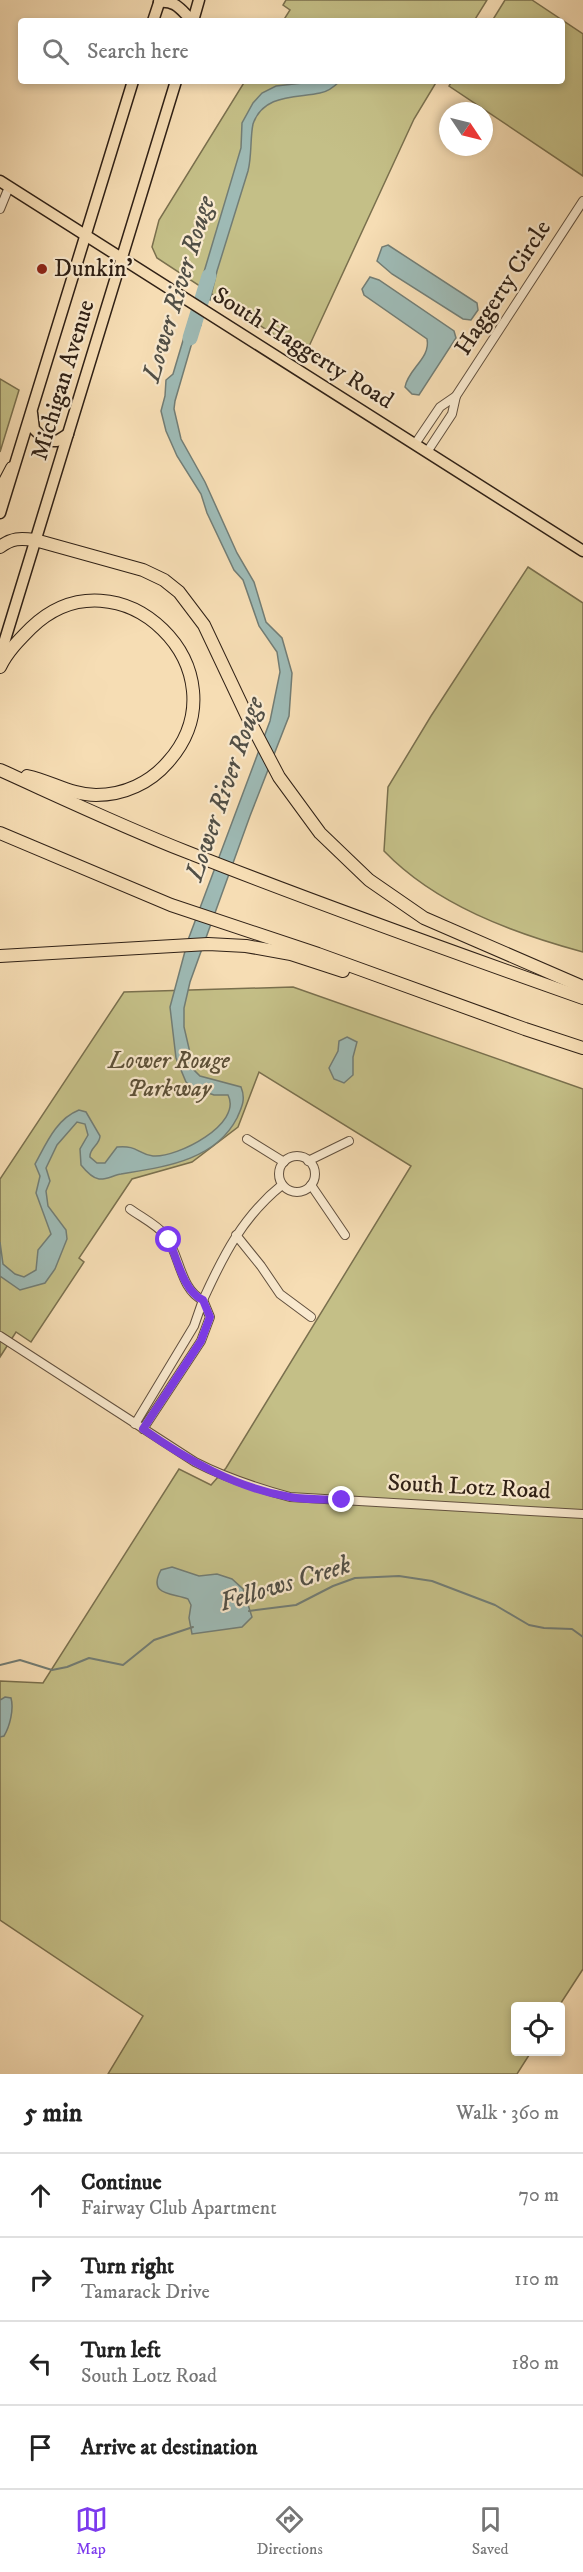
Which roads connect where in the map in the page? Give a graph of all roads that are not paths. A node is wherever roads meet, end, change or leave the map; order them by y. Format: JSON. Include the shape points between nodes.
{"nodes":[{"id":1,"x":199,"y":0,"type":"edge"},
{"id":2,"x":159,"y":1,"type":"edge"},
{"id":3,"x":154,"y":18,"type":"edge"},
{"id":4,"x":190,"y":18,"type":"edge"},
{"id":5,"x":194,"y":18,"type":"edge"},
{"id":6,"x":132,"y":84,"type":"edge"},
{"id":7,"x":175,"y":84,"type":"edge"},
{"id":8,"x":5,"y":184,"type":"edge"},
{"id":9,"x":583,"y":201,"type":"edge"},
{"id":10,"x":0,"y":209,"type":"edge"},
{"id":11,"x":85,"y":235,"type":"junction"},
{"id":12,"x":123,"y":259,"type":"junction"},
{"id":13,"x":456,"y":396,"type":"junction"},
{"id":14,"x":31,"y":410,"type":"junction"},
{"id":15,"x":68,"y":434,"type":"junction"},
{"id":16,"x":415,"y":444,"type":"junction"},
{"id":17,"x":427,"y":452,"type":"junction"},
{"id":18,"x":12,"y":468,"type":"junction"},
{"id":19,"x":0,"y":491,"type":"edge"},
{"id":20,"x":0,"y":513,"type":"edge"},
{"id":21,"x":35,"y":540,"type":"junction"},
{"id":22,"x":0,"y":547,"type":"edge"},
{"id":23,"x":583,"y":552,"type":"edge"},
{"id":24,"x":0,"y":656,"type":"edge"},
{"id":25,"x":0,"y":667,"type":"edge"},
{"id":26,"x":2,"y":771,"type":"edge"},
{"id":27,"x":0,"y":833,"type":"edge"},
{"id":28,"x":0,"y":956,"type":"edge"},
{"id":29,"x":583,"y":987,"type":"edge"},
{"id":30,"x":583,"y":998,"type":"edge"},
{"id":31,"x":525,"y":1029,"type":"junction"},
{"id":32,"x":583,"y":1048,"type":"edge"},
{"id":33,"x":247,"y":1138,"type":"dead end"},
{"id":34,"x":349,"y":1141,"type":"dead end"},
{"id":35,"x":308,"y":1161,"type":"junction"},
{"id":36,"x":284,"y":1162,"type":"junction"},
{"id":37,"x":282,"y":1185,"type":"junction"},
{"id":38,"x":311,"y":1185,"type":"junction"},
{"id":39,"x":130,"y":1209,"type":"dead end"},
{"id":40,"x":236,"y":1235,"type":"junction"},
{"id":41,"x":345,"y":1235,"type":"dead end"},
{"id":42,"x":203,"y":1300,"type":"junction"},
{"id":43,"x":311,"y":1317,"type":"dead end"},
{"id":44,"x":0,"y":1336,"type":"edge"},
{"id":45,"x":135,"y":1424,"type":"junction"},
{"id":46,"x":143,"y":1429,"type":"junction"},
{"id":47,"x":583,"y":1514,"type":"edge"}],
"edges":[{"from":1,"to":5,"type":"main road"},
{"from":2,"to":3,"type":"main road"},
{"from":2,"to":4,"type":"main road","via":[[177,4]]},
{"from":6,"to":11,"type":"main road","name":"Michigan Avenue"},
{"from":7,"to":12,"type":"main road","name":"Michigan Avenue"},
{"from":8,"to":10,"type":"street"},
{"from":8,"to":11,"type":"main road","name":"South Haggerty Road"},
{"from":9,"to":13,"type":"street","name":"Haggerty Circle"},
{"from":11,"to":12,"type":"main road","name":"South Haggerty Road"},
{"from":11,"to":14,"type":"main road","name":"Michigan Avenue"},
{"from":12,"to":15,"type":"main road","name":"Michigan Avenue"},
{"from":12,"to":16,"type":"main road","name":"South Haggerty Road"},
{"from":13,"to":16,"type":"street","name":"Haggerty Circle","via":[[440,407]]},
{"from":13,"to":17,"type":"street","name":"Haggerty Circle","via":[[452,414]]},
{"from":14,"to":15,"type":"main road","via":[[34,429],[41,438],[52,442]]},
{"from":14,"to":18,"type":"main road","name":"Michigan Avenue"},
{"from":15,"to":21,"type":"main road","name":"Michigan Avenue"},
{"from":16,"to":17,"type":"main road","name":"South Haggerty Road"},
{"from":17,"to":23,"type":"main road","name":"South Haggerty Road"},
{"from":18,"to":19,"type":"highway"},
{"from":18,"to":20,"type":"main road","name":"Michigan Avenue"},
{"from":21,"to":22,"type":"highway","via":[[9,540]]},
{"from":21,"to":24,"type":"main road","name":"Michigan Avenue"},
{"from":21,"to":29,"type":"highway","via":[[143,570],[172,586],[189,602],[279,777],[320,834],[369,880],[424,918]]},
{"from":25,"to":26,"type":"highway","via":[[18,640],[49,614],[77,603],[104,601],[132,608],[158,622],[179,646],[193,687],[191,717],[177,750],[152,777],[126,791],[80,793]]},
{"from":26,"to":30,"type":"highway","via":[[188,853]]},
{"from":27,"to":31,"type":"highway","via":[[171,905]]},
{"from":28,"to":31,"type":"highway","via":[[246,946],[291,954]]},
{"from":31,"to":32,"type":"highway"},
{"from":33,"to":36,"type":"street"},
{"from":34,"to":35,"type":"street"},
{"from":35,"to":36,"type":"street","via":[[298,1156]]},
{"from":35,"to":38,"type":"street","via":[[315,1175]]},
{"from":36,"to":37,"type":"street","via":[[279,1173]]},
{"from":37,"to":38,"type":"street","via":[[296,1192]]},
{"from":37,"to":40,"type":"street","via":[[264,1200]]},
{"from":38,"to":41,"type":"street"},
{"from":39,"to":42,"type":"street","via":[[166,1236],[188,1285]]},
{"from":40,"to":42,"type":"street"},
{"from":40,"to":43,"type":"street","via":[[280,1294]]},
{"from":42,"to":45,"type":"street","via":[[194,1326]]},
{"from":42,"to":46,"type":"street","via":[[210,1317],[201,1341]]},
{"from":44,"to":45,"type":"street","name":"South Lotz Road"},
{"from":45,"to":46,"type":"street","name":"South Lotz Road"},
{"from":46,"to":47,"type":"street","name":"South Lotz Road","via":[[217,1473],[290,1497]]}]}
